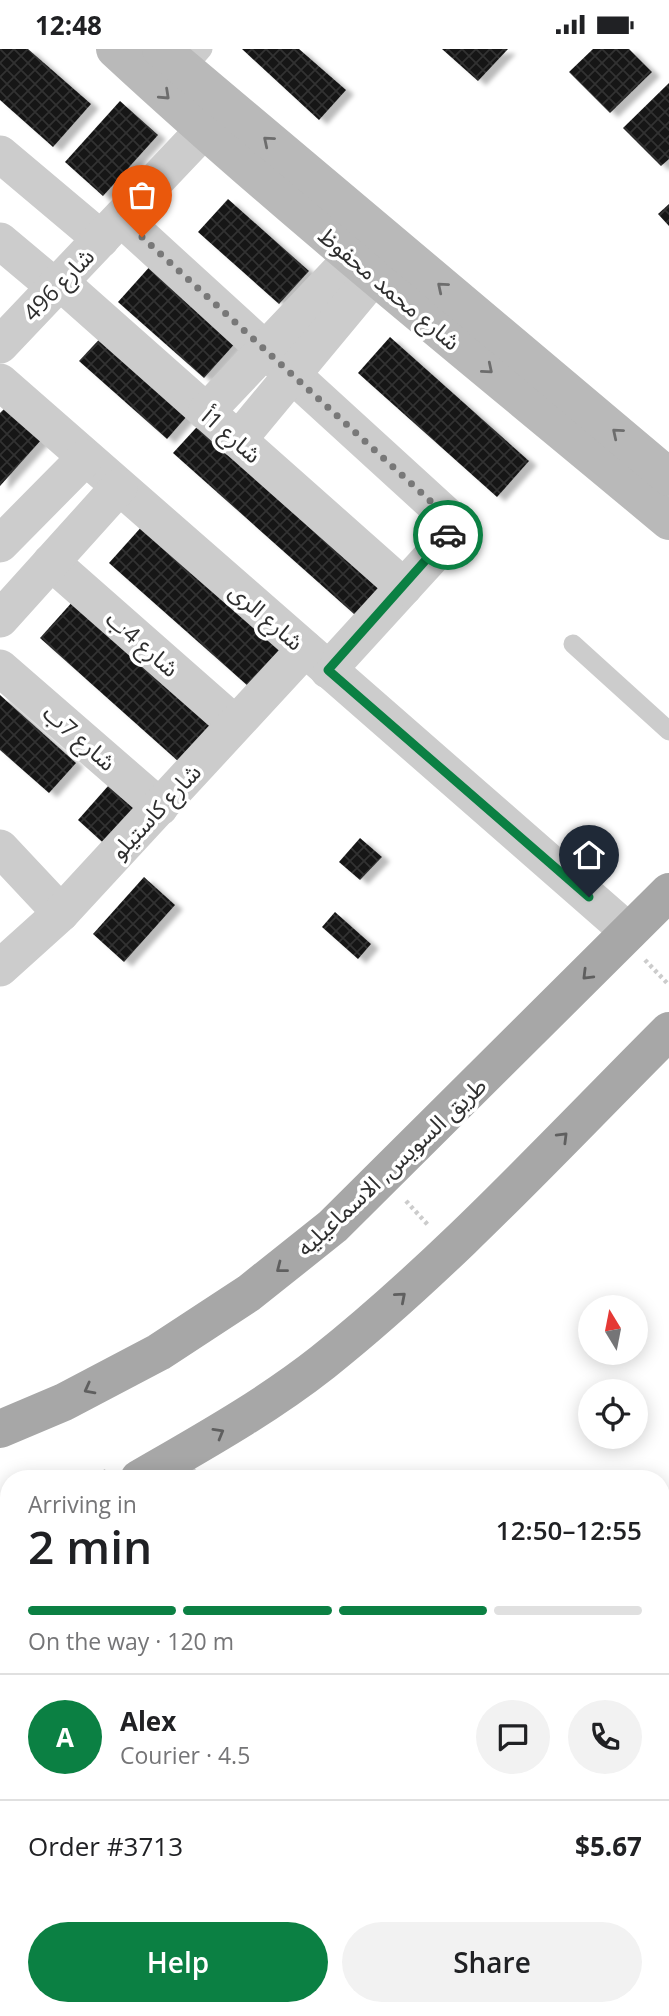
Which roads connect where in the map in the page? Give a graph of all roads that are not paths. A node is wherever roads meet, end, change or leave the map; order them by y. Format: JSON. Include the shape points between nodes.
{"nodes":[{"id":1,"x":120,"y":51,"type":"edge"},
{"id":2,"x":183,"y":56,"type":"edge"},
{"id":3,"x":204,"y":131,"type":"junction"},
{"id":4,"x":0,"y":154,"type":"edge"},
{"id":5,"x":112,"y":229,"type":"junction"},
{"id":6,"x":0,"y":241,"type":"edge"},
{"id":7,"x":364,"y":266,"type":"junction"},
{"id":8,"x":57,"y":284,"type":"junction"},
{"id":9,"x":0,"y":345,"type":"edge"},
{"id":10,"x":263,"y":352,"type":"junction"},
{"id":11,"x":293,"y":377,"type":"junction"},
{"id":12,"x":0,"y":383,"type":"edge"},
{"id":13,"x":532,"y":385,"type":"junction"},
{"id":14,"x":206,"y":412,"type":"junction"},
{"id":15,"x":238,"y":440,"type":"junction"},
{"id":16,"x":85,"y":457,"type":"junction"},
{"id":17,"x":669,"y":477,"type":"edge"},
{"id":18,"x":119,"y":487,"type":"junction"},
{"id":19,"x":669,"y":521,"type":"edge"},
{"id":20,"x":0,"y":544,"type":"edge"},
{"id":21,"x":51,"y":562,"type":"junction"},
{"id":22,"x":404,"y":587,"type":"junction"},
{"id":23,"x":0,"y":619,"type":"edge"},
{"id":24,"x":573,"y":644,"type":"dead end"},
{"id":25,"x":317,"y":659,"type":"junction"},
{"id":26,"x":0,"y":668,"type":"edge"},
{"id":27,"x":235,"y":724,"type":"junction"},
{"id":28,"x":669,"y":731,"type":"edge"},
{"id":29,"x":160,"y":807,"type":"junction"},
{"id":30,"x":0,"y":848,"type":"edge"},
{"id":31,"x":669,"y":892,"type":"edge"},
{"id":32,"x":61,"y":913,"type":"junction"},
{"id":33,"x":629,"y":932,"type":"junction"},
{"id":34,"x":0,"y":968,"type":"edge"},
{"id":35,"x":669,"y":1031,"type":"edge"},
{"id":36,"x":0,"y":1429,"type":"edge"},
{"id":37,"x":185,"y":1467,"type":"edge"}],
"edges":[{"from":1,"to":3,"type":"street","name":"شارع محمد محفوظ","one_way":true},
{"from":13,"to":2,"type":"street","name":"شارع محمد محفوظ","one_way":true},
{"from":3,"to":5,"type":"street","name":"شارع 496"},
{"from":3,"to":7,"type":"street","name":"شارع محمد محفوظ"},
{"from":4,"to":5,"type":"street"},
{"from":5,"to":8,"type":"street","name":"شارع 496"},
{"from":5,"to":10,"type":"street"},
{"from":6,"to":8,"type":"street","name":"شارع 1أ"},
{"from":7,"to":10,"type":"street"},
{"from":7,"to":11,"type":"street"},
{"from":7,"to":13,"type":"street","name":"شارع محمد محفوظ","one_way":true},
{"from":8,"to":9,"type":"street","name":"شارع 496"},
{"from":8,"to":14,"type":"street","name":"شارع 1أ"},
{"from":10,"to":11,"type":"street"},
{"from":10,"to":14,"type":"street"},
{"from":11,"to":15,"type":"street"},
{"from":11,"to":22,"type":"street","name":"شارع كاستيلو","via":[[446,516],[449,534],[444,544]]},
{"from":12,"to":16,"type":"street","name":"شارع الرى"},
{"from":17,"to":13,"type":"street","name":"شارع محمد محفوظ","one_way":true},
{"from":13,"to":19,"type":"street","name":"شارع محمد محفوظ"},
{"from":14,"to":15,"type":"street","name":"شارع 1أ"},
{"from":15,"to":22,"type":"street","name":"شارع 1أ"},
{"from":16,"to":18,"type":"street","name":"شارع الرى"},
{"from":16,"to":20,"type":"street"},
{"from":18,"to":21,"type":"street"},
{"from":18,"to":25,"type":"street","name":"شارع الرى"},
{"from":21,"to":23,"type":"street"},
{"from":21,"to":27,"type":"street","name":"شارع 4ب"},
{"from":22,"to":25,"type":"street","name":"شارع كاستيلو"},
{"from":24,"to":28,"type":"lane"},
{"from":25,"to":27,"type":"street","name":"شارع كاستيلو"},
{"from":25,"to":33,"type":"street","name":"شارع الرى"},
{"from":26,"to":29,"type":"street","name":"شارع 7ب"},
{"from":27,"to":29,"type":"street","name":"شارع كاستيلو"},
{"from":29,"to":32,"type":"street","name":"شارع كاستيلو"},
{"from":30,"to":32,"type":"street"},
{"from":31,"to":33,"type":"main road","name":"طريق السويس, الاسماعيليه"},
{"from":32,"to":34,"type":"street","name":"شارع كاستيلو"},
{"from":33,"to":36,"type":"main road","name":"طريق السويس, الاسماعيليه","one_way":true,"via":[[384,1178],[249,1293],[159,1352],[64,1402]]},
{"from":37,"to":35,"type":"main road","one_way":true,"via":[[230,1427],[320,1364],[405,1294]]}]}
